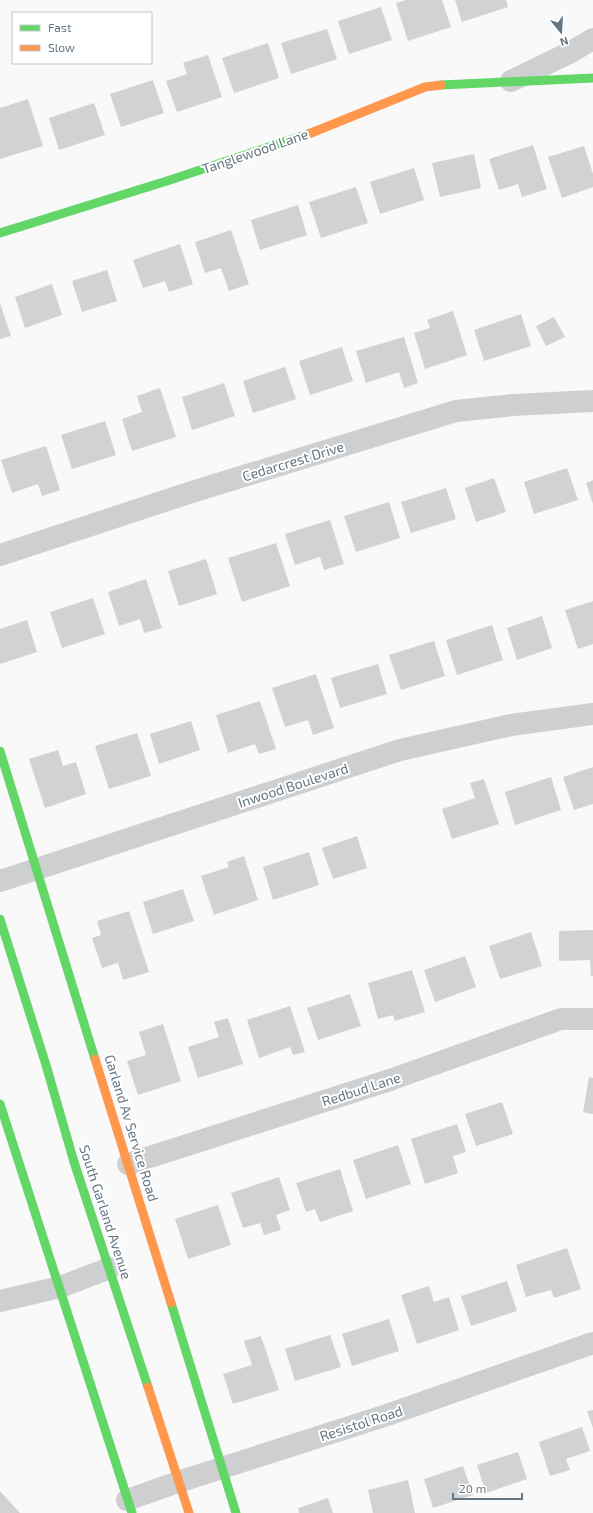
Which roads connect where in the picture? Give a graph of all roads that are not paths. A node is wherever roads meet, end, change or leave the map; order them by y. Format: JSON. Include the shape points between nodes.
{"nodes":[{"id":1,"x":593,"y":39,"type":"edge"},
{"id":2,"x":593,"y":78,"type":"edge"},
{"id":3,"x":512,"y":81,"type":"junction"},
{"id":4,"x":0,"y":233,"type":"edge"},
{"id":5,"x":593,"y":401,"type":"edge"},
{"id":6,"x":0,"y":555,"type":"edge"},
{"id":7,"x":593,"y":714,"type":"edge"},
{"id":8,"x":0,"y":752,"type":"edge"},
{"id":9,"x":37,"y":870,"type":"junction"},
{"id":10,"x":0,"y":881,"type":"edge"},
{"id":11,"x":2,"y":930,"type":"edge"},
{"id":12,"x":593,"y":1019,"type":"edge"},
{"id":13,"x":0,"y":1104,"type":"edge"},
{"id":14,"x":128,"y":1164,"type":"junction"},
{"id":15,"x":110,"y":1268,"type":"junction"},
{"id":16,"x":60,"y":1287,"type":"junction"},
{"id":17,"x":0,"y":1301,"type":"edge"},
{"id":18,"x":593,"y":1343,"type":"edge"},
{"id":19,"x":221,"y":1468,"type":"junction"},
{"id":20,"x":178,"y":1482,"type":"junction"},
{"id":21,"x":130,"y":1506,"type":"edge"},
{"id":22,"x":189,"y":1513,"type":"edge"},
{"id":23,"x":236,"y":1513,"type":"edge"}],
"edges":[{"from":1,"to":3,"type":"street","name":"Tanglewood Lane"},
{"from":2,"to":3,"type":"street","name":"Tanglewood Lane"},
{"from":3,"to":4,"type":"street","name":"Tanglewood Lane","via":[[425,87],[320,129],[170,180]]},
{"from":5,"to":6,"type":"street","name":"Cedarcrest Drive","via":[[456,410]]},
{"from":7,"to":9,"type":"street","name":"Inwood Boulevard","via":[[511,726],[400,750]]},
{"from":8,"to":9,"type":"street","name":"Garland Av Service Road"},
{"from":9,"to":10,"type":"street","name":"Inwood Boulevard"},
{"from":9,"to":14,"type":"street","name":"Garland Av Service Road"},
{"from":11,"to":15,"type":"street","name":"South Garland Avenue","via":[[46,1065],[74,1162]]},
{"from":12,"to":14,"type":"street","name":"Redbud Lane","via":[[561,1019],[390,1080]]},
{"from":13,"to":16,"type":"street"},
{"from":14,"to":19,"type":"street","name":"Garland Av Service Road"},
{"from":15,"to":16,"type":"street"},
{"from":15,"to":20,"type":"street","name":"South Garland Avenue"},
{"from":16,"to":17,"type":"street"},
{"from":16,"to":21,"type":"street"},
{"from":18,"to":19,"type":"street","name":"Resistol Road","via":[[387,1415]]},
{"from":19,"to":20,"type":"street","name":"Resistol Road"},
{"from":19,"to":23,"type":"street","name":"Garland Av Service Road"},
{"from":20,"to":21,"type":"street","name":"Resistol Road"},
{"from":20,"to":22,"type":"street","name":"South Garland Avenue"}]}
